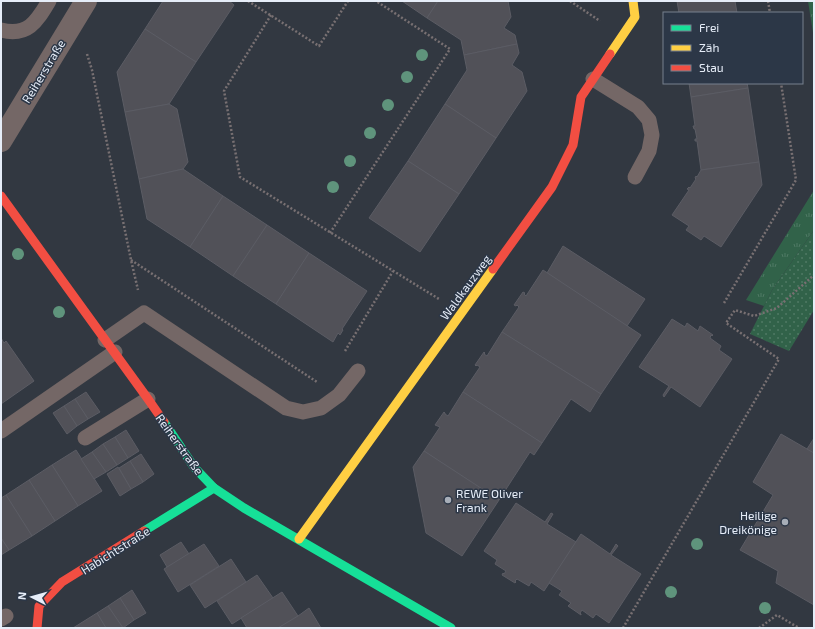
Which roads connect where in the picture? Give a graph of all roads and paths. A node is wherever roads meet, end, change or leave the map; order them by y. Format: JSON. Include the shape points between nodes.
{"nodes":[{"id":1,"x":49,"y":1,"type":"edge"},
{"id":2,"x":86,"y":1,"type":"edge"},
{"id":3,"x":248,"y":1,"type":"edge"},
{"id":4,"x":348,"y":1,"type":"edge"},
{"id":5,"x":376,"y":1,"type":"edge"},
{"id":6,"x":570,"y":1,"type":"edge"},
{"id":7,"x":633,"y":1,"type":"edge"},
{"id":8,"x":768,"y":1,"type":"edge"},
{"id":9,"x":770,"y":12,"type":"edge"},
{"id":10,"x":271,"y":15,"type":"junction"},
{"id":11,"x":74,"y":21,"type":"junction"},
{"id":12,"x":1,"y":30,"type":"edge"},
{"id":13,"x":622,"y":35,"type":"junction"},
{"id":14,"x":593,"y":79,"type":"junction"},
{"id":15,"x":781,"y":84,"type":"edge"},
{"id":16,"x":1,"y":141,"type":"edge"},
{"id":17,"x":634,"y":177,"type":"dead end"},
{"id":18,"x":1,"y":196,"type":"edge"},
{"id":19,"x":330,"y":233,"type":"junction"},
{"id":20,"x":131,"y":260,"type":"junction"},
{"id":21,"x":393,"y":271,"type":"junction"},
{"id":22,"x":814,"y":275,"type":"edge"},
{"id":23,"x":724,"y":303,"type":"dead end"},
{"id":24,"x":144,"y":313,"type":"junction"},
{"id":25,"x":461,"y":313,"type":"junction"},
{"id":26,"x":110,"y":346,"type":"junction"},
{"id":27,"x":342,"y":355,"type":"dead end"},
{"id":28,"x":358,"y":371,"type":"dead end"},
{"id":29,"x":323,"y":380,"type":"dead end"},
{"id":30,"x":317,"y":382,"type":"junction"},
{"id":31,"x":313,"y":384,"type":"dead end"},
{"id":32,"x":148,"y":399,"type":"junction"},
{"id":33,"x":1,"y":430,"type":"edge"},
{"id":34,"x":85,"y":438,"type":"dead end"},
{"id":35,"x":214,"y":488,"type":"junction"},
{"id":36,"x":299,"y":539,"type":"junction"},
{"id":37,"x":37,"y":628,"type":"edge"},
{"id":38,"x":451,"y":628,"type":"edge"},
{"id":39,"x":623,"y":628,"type":"edge"},
{"id":40,"x":759,"y":628,"type":"edge"},
{"id":41,"x":799,"y":628,"type":"edge"}],
"edges":[{"from":1,"to":12,"type":"lane","via":[[42,14],[24,30]]},
{"from":2,"to":11,"type":"street","name":"Reiherstraße"},
{"from":3,"to":10,"type":"path"},
{"from":4,"to":10,"type":"path","via":[[319,46]]},
{"from":5,"to":19,"type":"path","via":[[450,49]]},
{"from":6,"to":13,"type":"path"},
{"from":7,"to":13,"type":"street","name":"Waldkauzweg","via":[[635,17]]},
{"from":8,"to":9,"type":"path"},
{"from":10,"to":19,"type":"path","via":[[224,91],[240,177]]},
{"from":11,"to":16,"type":"street","name":"Reiherstraße"},
{"from":11,"to":20,"type":"path","via":[[92,70]]},
{"from":13,"to":14,"type":"street","name":"Waldkauzweg"},
{"from":14,"to":17,"type":"lane","via":[[638,108],[649,120],[652,135],[649,151]]},
{"from":14,"to":25,"type":"street","name":"Waldkauzweg","via":[[581,97],[573,145],[552,187]]},
{"from":15,"to":23,"type":"path","via":[[796,180]]},
{"from":18,"to":26,"type":"street","name":"Reiherstraße"},
{"from":19,"to":21,"type":"path"},
{"from":20,"to":24,"type":"path"},
{"from":20,"to":30,"type":"path"},
{"from":21,"to":25,"type":"path"},
{"from":21,"to":27,"type":"path"},
{"from":22,"to":39,"type":"path","via":[[777,308],[754,316],[735,310],[726,323],[779,359]]},
{"from":24,"to":26,"type":"lane"},
{"from":24,"to":28,"type":"lane","via":[[286,408],[303,412],[321,408],[339,395]]},
{"from":25,"to":36,"type":"street","name":"Waldkauzweg"},
{"from":26,"to":32,"type":"street","name":"Reiherstraße"},
{"from":26,"to":33,"type":"lane"},
{"from":29,"to":30,"type":"path"},
{"from":30,"to":31,"type":"path"},
{"from":32,"to":34,"type":"lane"},
{"from":32,"to":35,"type":"street","name":"Reiherstraße","via":[[194,466]]},
{"from":35,"to":36,"type":"street","name":"Reiherstraße"},
{"from":35,"to":37,"type":"street","name":"Habichtstraße","via":[[62,582],[39,606]]},
{"from":36,"to":38,"type":"street","name":"Reiherstraße"},
{"from":40,"to":41,"type":"path","via":[[777,614]]}]}
